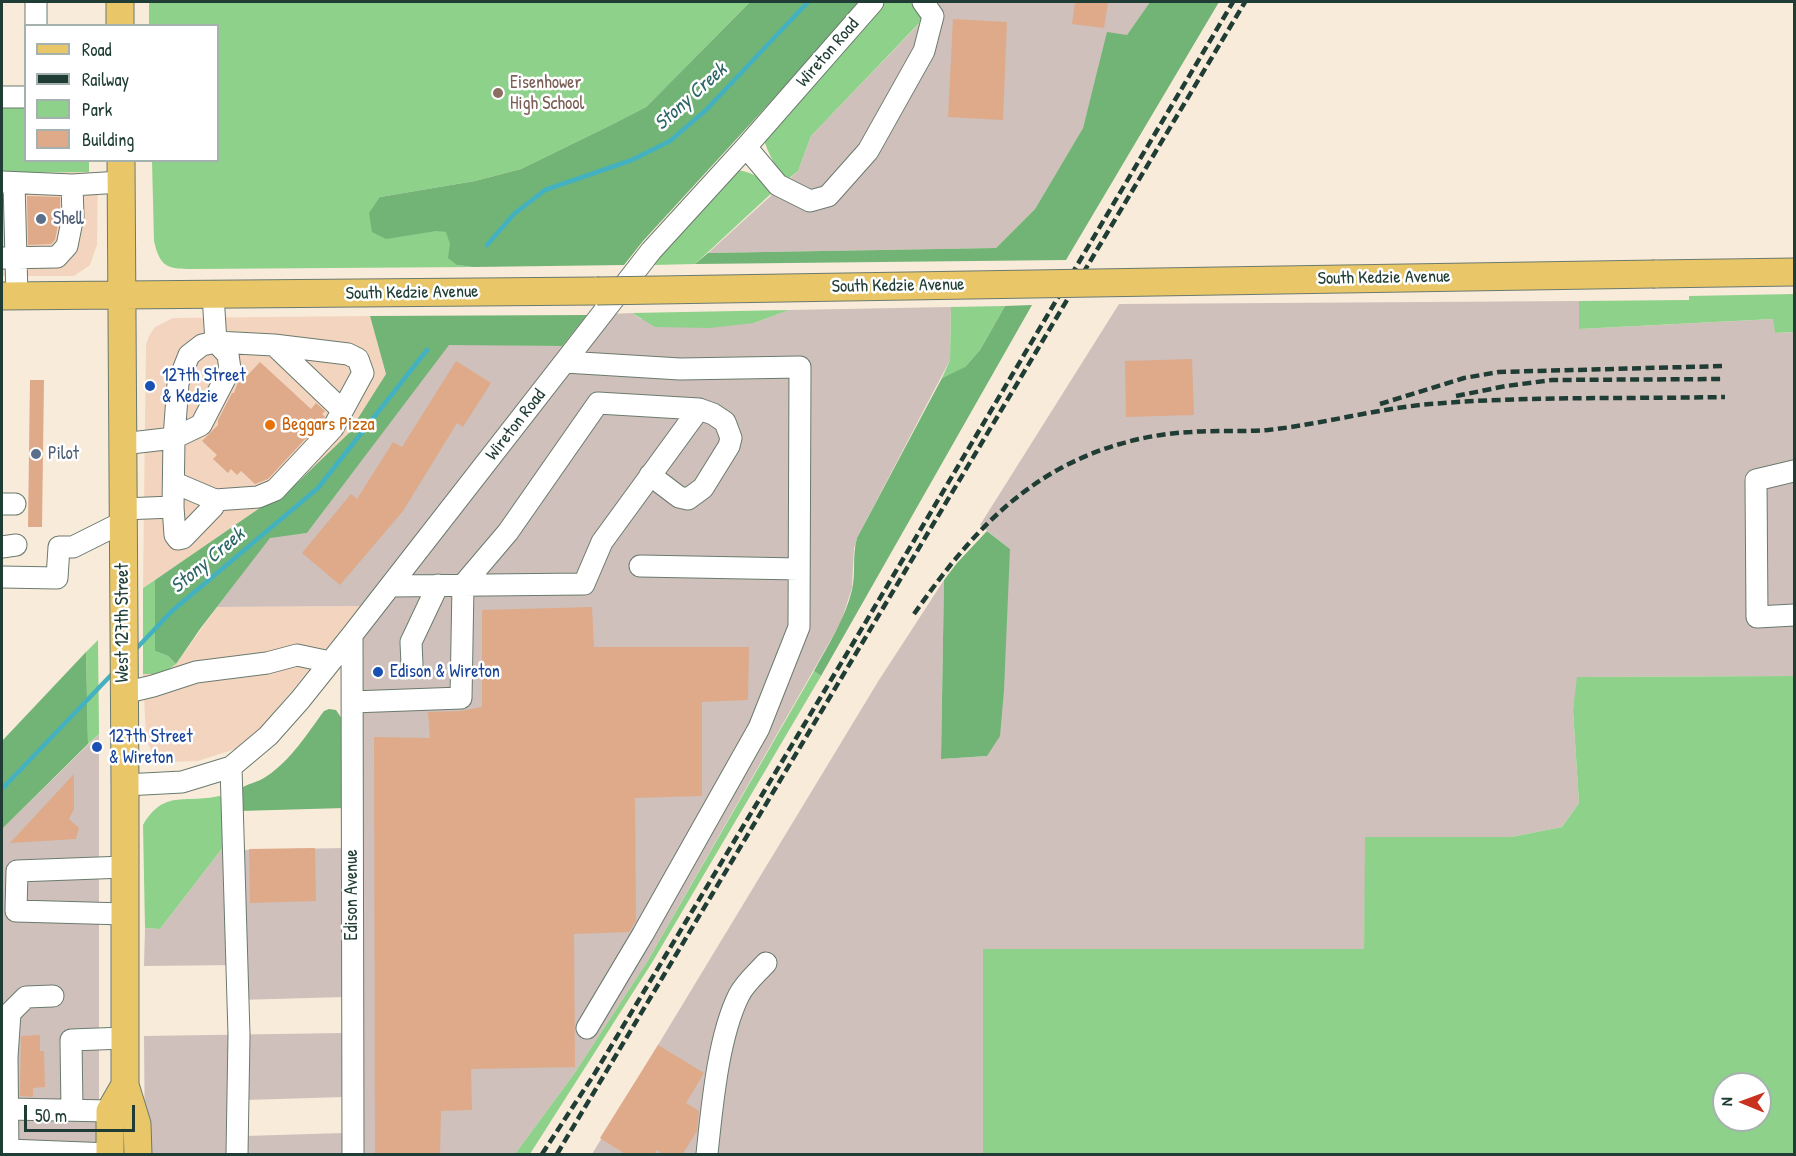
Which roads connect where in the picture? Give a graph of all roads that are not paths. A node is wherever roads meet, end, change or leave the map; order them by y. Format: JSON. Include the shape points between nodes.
{"nodes":[{"id":1,"x":36,"y":2,"type":"edge"},
{"id":2,"x":120,"y":2,"type":"edge"},
{"id":3,"x":873,"y":2,"type":"edge"},
{"id":4,"x":924,"y":2,"type":"edge"},
{"id":5,"x":36,"y":24,"type":"edge"},
{"id":6,"x":120,"y":24,"type":"edge"},
{"id":7,"x":2,"y":97,"type":"edge"},
{"id":8,"x":24,"y":97,"type":"edge"},
{"id":9,"x":746,"y":147,"type":"junction"},
{"id":10,"x":121,"y":171,"type":"edge"},
{"id":11,"x":8,"y":183,"type":"edge"},
{"id":12,"x":72,"y":185,"type":"junction"},
{"id":13,"x":8,"y":235,"type":"edge"},
{"id":14,"x":9,"y":259,"type":"edge"},
{"id":15,"x":1794,"y":272,"type":"edge"},
{"id":16,"x":121,"y":294,"type":"junction"},
{"id":17,"x":213,"y":295,"type":"junction"},
{"id":18,"x":9,"y":296,"type":"edge"},
{"id":19,"x":216,"y":342,"type":"junction"},
{"id":20,"x":274,"y":345,"type":"junction"},
{"id":21,"x":565,"y":362,"type":"junction"},
{"id":22,"x":699,"y":409,"type":"junction"},
{"id":23,"x":342,"y":410,"type":"junction"},
{"id":24,"x":174,"y":438,"type":"junction"},
{"id":25,"x":122,"y":444,"type":"junction"},
{"id":26,"x":1794,"y":471,"type":"edge"},
{"id":27,"x":650,"y":476,"type":"junction"},
{"id":28,"x":175,"y":483,"type":"junction"},
{"id":29,"x":215,"y":500,"type":"junction"},
{"id":30,"x":173,"y":507,"type":"junction"},
{"id":31,"x":123,"y":515,"type":"junction"},
{"id":32,"x":640,"y":566,"type":"dead end"},
{"id":33,"x":799,"y":569,"type":"junction"},
{"id":34,"x":2,"y":577,"type":"edge"},
{"id":35,"x":438,"y":585,"type":"junction"},
{"id":36,"x":463,"y":585,"type":"junction"},
{"id":37,"x":390,"y":586,"type":"junction"},
{"id":38,"x":1794,"y":615,"type":"edge"},
{"id":39,"x":352,"y":635,"type":"junction"},
{"id":40,"x":330,"y":662,"type":"junction"},
{"id":41,"x":412,"y":665,"type":"dead end"},
{"id":42,"x":124,"y":688,"type":"junction"},
{"id":43,"x":352,"y":702,"type":"junction"},
{"id":44,"x":231,"y":766,"type":"junction"},
{"id":45,"x":125,"y":785,"type":"junction"},
{"id":46,"x":125,"y":867,"type":"junction"},
{"id":47,"x":125,"y":914,"type":"junction"},
{"id":48,"x":766,"y":963,"type":"dead end"},
{"id":49,"x":53,"y":996,"type":"dead end"},
{"id":50,"x":587,"y":1028,"type":"dead end"},
{"id":51,"x":125,"y":1038,"type":"junction"},
{"id":52,"x":125,"y":1084,"type":"junction"},
{"id":53,"x":8,"y":1109,"type":"junction"},
{"id":54,"x":72,"y":1110,"type":"junction"},
{"id":55,"x":110,"y":1111,"type":"junction"},
{"id":56,"x":8,"y":1152,"type":"edge"},
{"id":57,"x":110,"y":1154,"type":"edge"},
{"id":58,"x":138,"y":1155,"type":"edge"},
{"id":59,"x":237,"y":1155,"type":"edge"},
{"id":60,"x":353,"y":1155,"type":"edge"},
{"id":61,"x":707,"y":1155,"type":"edge"}],
"edges":[{"from":1,"to":5,"type":"street"},
{"from":2,"to":6,"type":"main road"},
{"from":3,"to":9,"type":"street","name":"Wireton Road"},
{"from":4,"to":9,"type":"street","via":[[933,16],[924,51],[868,151],[828,196],[810,201],[778,185]]},
{"from":7,"to":8,"type":"street"},
{"from":9,"to":21,"type":"street","name":"Wireton Road","via":[[651,251]]},
{"from":10,"to":12,"type":"street"},
{"from":10,"to":16,"type":"main road","name":"West 127th Street"},
{"from":11,"to":12,"type":"street"},
{"from":11,"to":13,"type":"street"},
{"from":12,"to":14,"type":"street","via":[[73,216],[67,246],[57,257]]},
{"from":13,"to":14,"type":"street"},
{"from":14,"to":18,"type":"street"},
{"from":15,"to":17,"type":"main road","name":"South Kedzie Avenue","bridge":true},
{"from":16,"to":17,"type":"main road","name":"South Kedzie Avenue"},
{"from":16,"to":18,"type":"main road","name":"South Kedzie Avenue"},
{"from":16,"to":25,"type":"main road","name":"West 127th Street"},
{"from":17,"to":19,"type":"street"},
{"from":19,"to":20,"type":"street"},
{"from":19,"to":24,"type":"street","via":[[202,345],[189,355],[178,383]]},
{"from":19,"to":24,"type":"street","via":[[228,354],[230,369],[201,424]]},
{"from":20,"to":23,"type":"street"},
{"from":20,"to":23,"type":"street","via":[[348,354],[358,359],[363,373]]},
{"from":21,"to":33,"type":"street","via":[[680,369],[800,367]]},
{"from":21,"to":37,"type":"street","name":"Wireton Road"},
{"from":22,"to":27,"type":"street"},
{"from":22,"to":27,"type":"street","via":[[725,422],[731,438],[703,488],[688,499],[679,497]]},
{"from":22,"to":36,"type":"street","via":[[598,403],[508,532]]},
{"from":23,"to":29,"type":"street","via":[[333,428],[275,490],[258,497]]},
{"from":24,"to":25,"type":"street"},
{"from":24,"to":28,"type":"street"},
{"from":25,"to":31,"type":"main road","name":"West 127th Street"},
{"from":26,"to":38,"type":"street","via":[[1756,480],[1756,492],[1757,617]]},
{"from":27,"to":36,"type":"street","via":[[602,542],[584,584]]},
{"from":28,"to":29,"type":"street"},
{"from":28,"to":30,"type":"street"},
{"from":29,"to":30,"type":"street","via":[[208,513],[178,539]]},
{"from":30,"to":31,"type":"street"},
{"from":31,"to":34,"type":"street","via":[[73,547],[58,547],[57,578]]},
{"from":31,"to":42,"type":"main road","name":"West 127th Street"},
{"from":32,"to":33,"type":"street"},
{"from":33,"to":50,"type":"street","via":[[799,627],[759,728]]},
{"from":35,"to":36,"type":"street"},
{"from":35,"to":37,"type":"street"},
{"from":35,"to":41,"type":"street","via":[[411,642]]},
{"from":36,"to":43,"type":"street","via":[[461,698]]},
{"from":37,"to":39,"type":"street","name":"Wireton Road"},
{"from":39,"to":40,"type":"street","name":"Wireton Road"},
{"from":39,"to":43,"type":"street","name":"Edison Avenue"},
{"from":40,"to":42,"type":"street","via":[[297,655],[196,672],[153,686]]},
{"from":40,"to":44,"type":"street","name":"Wireton Road","via":[[268,736]]},
{"from":42,"to":45,"type":"main road","name":"West 127th Street"},
{"from":43,"to":60,"type":"street","name":"Edison Avenue"},
{"from":44,"to":45,"type":"street","name":"Wireton Road","via":[[182,782]]},
{"from":44,"to":59,"type":"street","via":[[239,1035]]},
{"from":45,"to":46,"type":"main road","name":"West 127th Street"},
{"from":46,"to":47,"type":"main road","name":"West 127th Street"},
{"from":46,"to":47,"type":"street","via":[[17,871],[16,912]]},
{"from":47,"to":51,"type":"main road","name":"West 127th Street"},
{"from":48,"to":61,"type":"street","via":[[740,993],[726,1029]]},
{"from":49,"to":53,"type":"street","via":[[26,997],[10,1013]]},
{"from":51,"to":52,"type":"main road","name":"West 127th Street"},
{"from":51,"to":54,"type":"street","via":[[71,1040]]},
{"from":52,"to":55,"type":"main road","name":"West 127th Street"},
{"from":52,"to":58,"type":"main road","name":"West 127th Street","via":[[138,1124]]},
{"from":53,"to":54,"type":"street"},
{"from":53,"to":56,"type":"street"},
{"from":54,"to":55,"type":"street"},
{"from":55,"to":57,"type":"main road","name":"West 127th Street"},
{"from":56,"to":57,"type":"street"}]}
